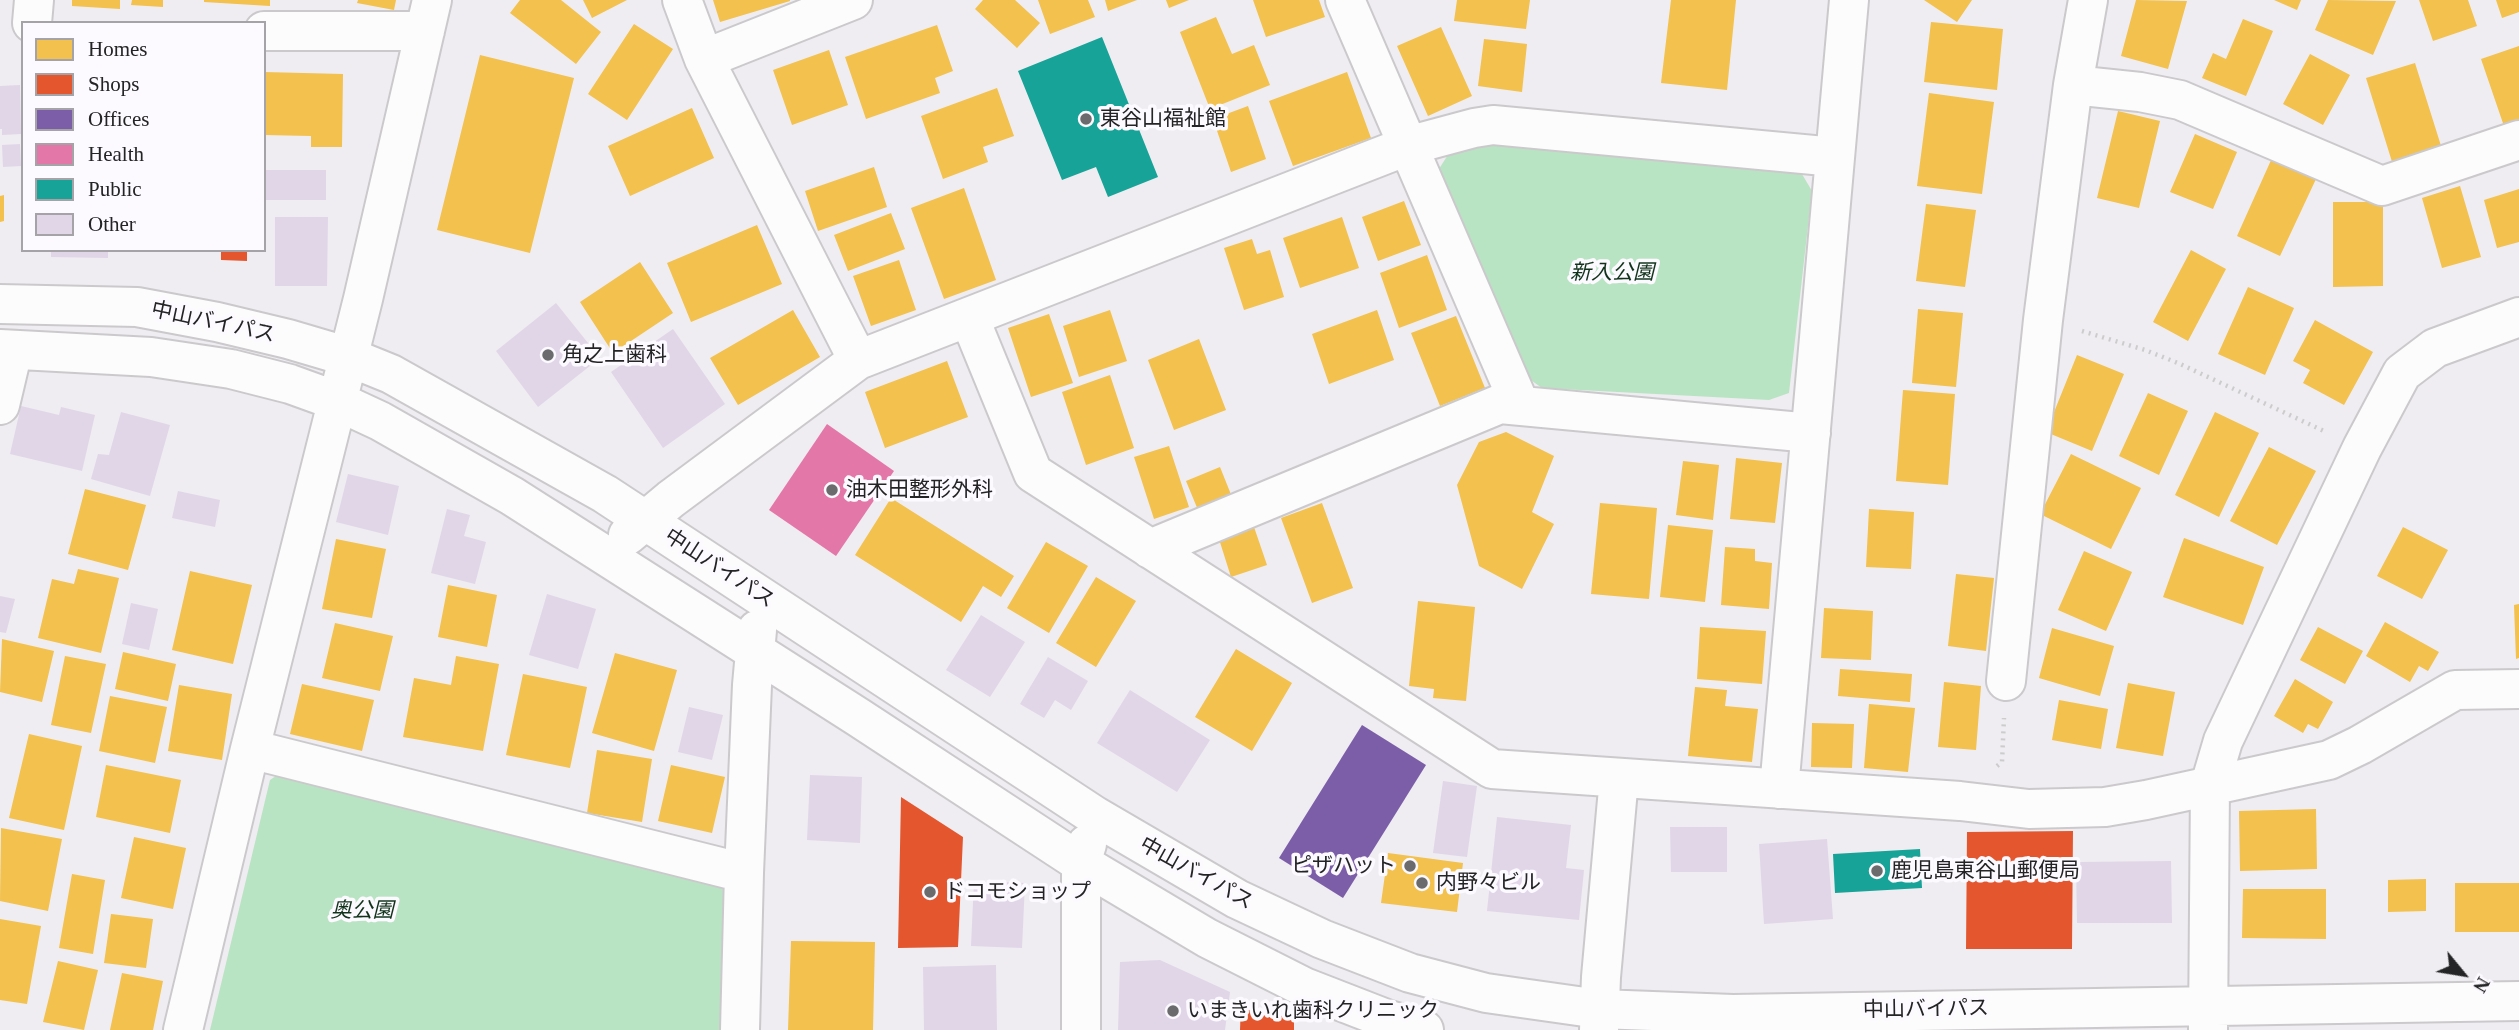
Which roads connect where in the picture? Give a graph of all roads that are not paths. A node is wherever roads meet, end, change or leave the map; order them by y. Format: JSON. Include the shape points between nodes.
{"nodes":[{"id":1,"x":34,"y":0,"type":"edge"},
{"id":2,"x":682,"y":0,"type":"edge"},
{"id":3,"x":853,"y":0,"type":"edge"},
{"id":4,"x":1345,"y":0,"type":"edge"},
{"id":5,"x":1849,"y":0,"type":"edge"},
{"id":6,"x":2088,"y":0,"type":"edge"},
{"id":7,"x":428,"y":16,"type":"edge"},
{"id":8,"x":32,"y":21,"type":"edge"},
{"id":9,"x":280,"y":21,"type":"edge"},
{"id":10,"x":0,"y":31,"type":"edge"},
{"id":11,"x":21,"y":31,"type":"edge"},
{"id":12,"x":704,"y":59,"type":"junction"},
{"id":13,"x":2073,"y":85,"type":"junction"},
{"id":14,"x":2519,"y":140,"type":"edge"},
{"id":15,"x":1407,"y":146,"type":"junction"},
{"id":16,"x":1835,"y":157,"type":"junction"},
{"id":17,"x":0,"y":304,"type":"edge"},
{"id":18,"x":969,"y":317,"type":"junction"},
{"id":19,"x":2519,"y":317,"type":"edge"},
{"id":20,"x":6,"y":349,"type":"edge"},
{"id":21,"x":349,"y":357,"type":"junction"},
{"id":22,"x":858,"y":360,"type":"junction"},
{"id":23,"x":337,"y":401,"type":"junction"},
{"id":24,"x":0,"y":405,"type":"edge"},
{"id":25,"x":1520,"y":405,"type":"junction"},
{"id":26,"x":1811,"y":433,"type":"junction"},
{"id":27,"x":644,"y":520,"type":"junction"},
{"id":28,"x":1150,"y":549,"type":"junction"},
{"id":29,"x":604,"y":555,"type":"junction"},
{"id":30,"x":762,"y":597,"type":"junction"},
{"id":31,"x":754,"y":652,"type":"junction"},
{"id":32,"x":2006,"y":681,"type":"road end"},
{"id":33,"x":2519,"y":689,"type":"edge"},
{"id":34,"x":250,"y":749,"type":"junction"},
{"id":35,"x":1619,"y":778,"type":"junction"},
{"id":36,"x":2210,"y":785,"type":"junction"},
{"id":37,"x":1779,"y":789,"type":"junction"},
{"id":38,"x":1095,"y":816,"type":"junction"},
{"id":39,"x":1081,"y":863,"type":"junction"},
{"id":40,"x":744,"y":873,"type":"junction"},
{"id":41,"x":2519,"y":1000,"type":"edge"},
{"id":42,"x":2208,"y":1018,"type":"edge"},
{"id":43,"x":1599,"y":1020,"type":"edge"},
{"id":44,"x":183,"y":1030,"type":"edge"},
{"id":45,"x":740,"y":1030,"type":"edge"},
{"id":46,"x":1081,"y":1030,"type":"edge"},
{"id":47,"x":1424,"y":1030,"type":"edge"}],
"edges":[{"from":1,"to":8,"type":"street"},
{"from":2,"to":12,"type":"street"},
{"from":3,"to":12,"type":"street"},
{"from":4,"to":15,"type":"street"},
{"from":5,"to":16,"type":"street"},
{"from":6,"to":13,"type":"street"},
{"from":7,"to":9,"type":"street"},
{"from":7,"to":21,"type":"street"},
{"from":10,"to":11,"type":"street"},
{"from":12,"to":22,"type":"street"},
{"from":13,"to":14,"type":"street","via":[[2180,100],[2382,186]]},
{"from":13,"to":32,"type":"street","via":[[2043,320]]},
{"from":15,"to":16,"type":"street","via":[[1493,125]]},
{"from":15,"to":18,"type":"street"},
{"from":15,"to":25,"type":"street"},
{"from":16,"to":26,"type":"street"},
{"from":17,"to":21,"type":"street","name":"中山バイパス","via":[[137,307],[241,327]]},
{"from":18,"to":22,"type":"street"},
{"from":18,"to":28,"type":"street","via":[[1033,473]]},
{"from":19,"to":36,"type":"street","via":[[2435,348],[2402,373],[2223,741]]},
{"from":20,"to":23,"type":"street","name":"中山バイパス","via":[[151,357],[231,369]]},
{"from":20,"to":24,"type":"street"},
{"from":21,"to":23,"type":"street"},
{"from":21,"to":27,"type":"street","name":"中山バイパス","via":[[428,393]]},
{"from":22,"to":27,"type":"street"},
{"from":23,"to":29,"type":"street","name":"中山バイパス","via":[[512,496]]},
{"from":23,"to":34,"type":"street"},
{"from":25,"to":26,"type":"street"},
{"from":25,"to":28,"type":"street","via":[[1500,404]]},
{"from":26,"to":37,"type":"street"},
{"from":27,"to":29,"type":"street"},
{"from":27,"to":30,"type":"street","name":"中山バイパス"},
{"from":28,"to":35,"type":"street","via":[[1492,769]]},
{"from":29,"to":31,"type":"street","name":"中山バイパス"},
{"from":30,"to":31,"type":"street"},
{"from":30,"to":38,"type":"street","name":"中山バイパス"},
{"from":31,"to":39,"type":"street","name":"中山バイパス"},
{"from":31,"to":40,"type":"street"},
{"from":33,"to":36,"type":"street","via":[[2455,690],[2329,760]]},
{"from":34,"to":40,"type":"street"},
{"from":34,"to":44,"type":"street"},
{"from":35,"to":37,"type":"street"},
{"from":35,"to":43,"type":"street"},
{"from":36,"to":37,"type":"street","via":[[2105,807],[2029,809]]},
{"from":36,"to":42,"type":"street"},
{"from":38,"to":39,"type":"street"},
{"from":38,"to":43,"type":"street","name":"中山バイパス","via":[[1237,899],[1334,944],[1410,973]]},
{"from":39,"to":46,"type":"street"},
{"from":39,"to":47,"type":"street","name":"中山バイパス","via":[[1207,938],[1304,987]]},
{"from":40,"to":45,"type":"street"},
{"from":41,"to":42,"type":"street","name":"中山バイパス"},
{"from":42,"to":43,"type":"street","name":"中山バイパス","via":[[1733,1014]]}]}
